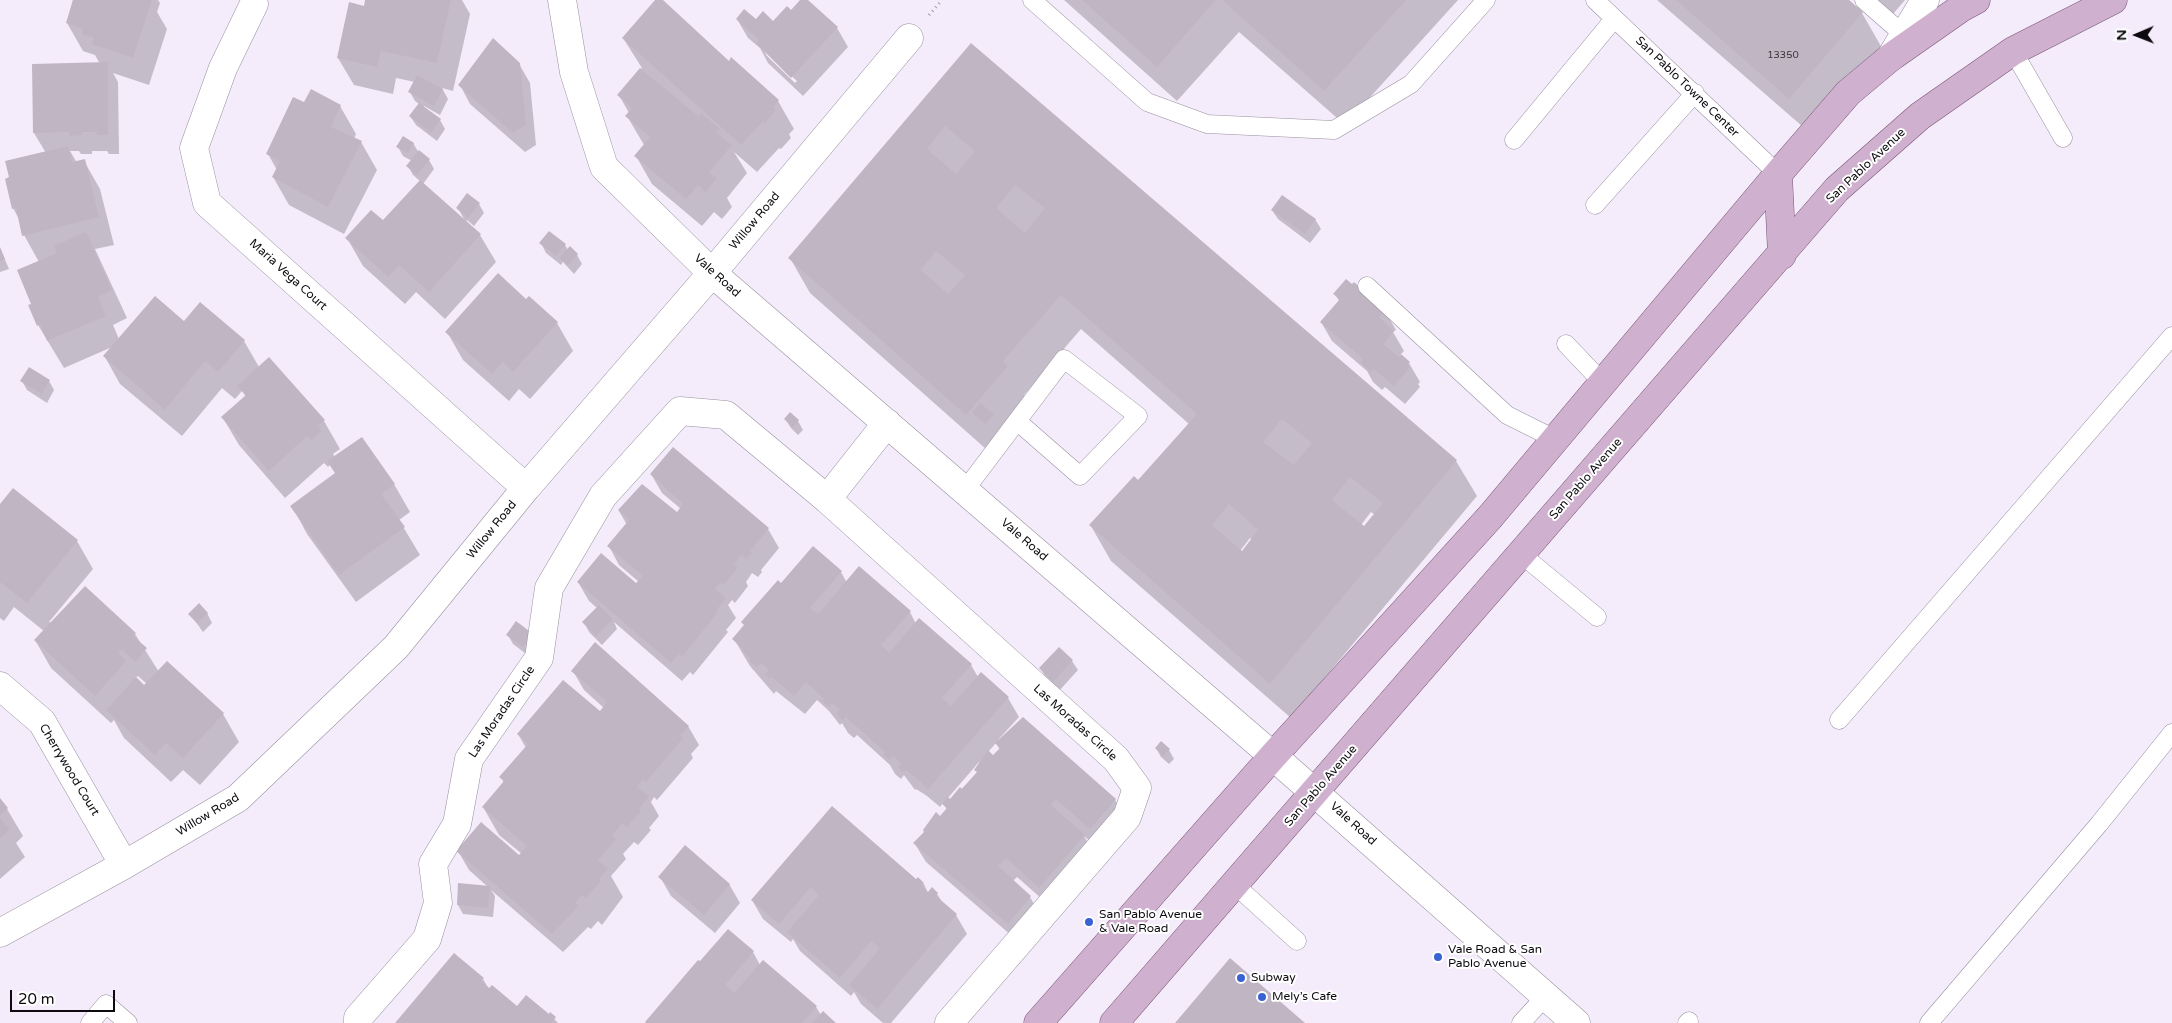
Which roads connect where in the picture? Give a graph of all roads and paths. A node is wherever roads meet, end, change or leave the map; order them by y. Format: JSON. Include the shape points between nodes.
{"nodes":[{"id":1,"x":562,"y":0,"type":"edge"},
{"id":2,"x":1032,"y":0,"type":"edge"},
{"id":3,"x":1486,"y":0,"type":"edge"},
{"id":4,"x":1595,"y":0,"type":"edge"},
{"id":5,"x":1864,"y":0,"type":"edge"},
{"id":6,"x":1925,"y":0,"type":"edge"},
{"id":7,"x":1976,"y":0,"type":"edge"},
{"id":8,"x":2113,"y":0,"type":"edge"},
{"id":9,"x":254,"y":4,"type":"dead end"},
{"id":10,"x":1614,"y":19,"type":"junction"},
{"id":11,"x":909,"y":38,"type":"dead end"},
{"id":12,"x":1898,"y":46,"type":"junction"},
{"id":13,"x":2013,"y":51,"type":"junction"},
{"id":14,"x":1695,"y":93,"type":"junction"},
{"id":15,"x":2063,"y":138,"type":"dead end"},
{"id":16,"x":1514,"y":140,"type":"dead end"},
{"id":17,"x":1778,"y":174,"type":"junction"},
{"id":18,"x":1595,"y":205,"type":"dead end"},
{"id":19,"x":1782,"y":255,"type":"junction"},
{"id":20,"x":712,"y":273,"type":"junction"},
{"id":21,"x":1367,"y":286,"type":"dead end"},
{"id":22,"x":2172,"y":336,"type":"edge"},
{"id":23,"x":1566,"y":344,"type":"dead end"},
{"id":24,"x":1603,"y":383,"type":"junction"},
{"id":25,"x":1017,"y":421,"type":"junction"},
{"id":26,"x":887,"y":423,"type":"junction"},
{"id":27,"x":1555,"y":440,"type":"junction"},
{"id":28,"x":526,"y":488,"type":"junction"},
{"id":29,"x":965,"y":490,"type":"junction"},
{"id":30,"x":827,"y":499,"type":"junction"},
{"id":31,"x":1522,"y":554,"type":"junction"},
{"id":32,"x":1597,"y":617,"type":"dead end"},
{"id":33,"x":0,"y":686,"type":"edge"},
{"id":34,"x":1839,"y":720,"type":"dead end"},
{"id":35,"x":2172,"y":733,"type":"edge"},
{"id":36,"x":1274,"y":756,"type":"junction"},
{"id":37,"x":1316,"y":792,"type":"junction"},
{"id":38,"x":124,"y":865,"type":"junction"},
{"id":39,"x":1235,"y":885,"type":"junction"},
{"id":40,"x":0,"y":933,"type":"edge"},
{"id":41,"x":1297,"y":941,"type":"dead end"},
{"id":42,"x":1546,"y":996,"type":"junction"},
{"id":43,"x":90,"y":1023,"type":"edge"},
{"id":44,"x":128,"y":1023,"type":"edge"},
{"id":45,"x":358,"y":1023,"type":"edge"},
{"id":46,"x":949,"y":1023,"type":"edge"},
{"id":47,"x":1038,"y":1023,"type":"edge"},
{"id":48,"x":1114,"y":1023,"type":"edge"},
{"id":49,"x":1521,"y":1023,"type":"edge"},
{"id":50,"x":1576,"y":1023,"type":"edge"},
{"id":51,"x":1930,"y":1023,"type":"edge"}],
"edges":[{"from":1,"to":20,"type":"street","name":"Vale Road","via":[[574,72],[604,166]]},
{"from":2,"to":3,"type":"lane","via":[[1147,102],[1207,124],[1334,130],[1412,84]]},
{"from":4,"to":10,"type":"lane","name":"San Pablo Towne Center"},
{"from":5,"to":12,"type":"lane"},
{"from":6,"to":12,"type":"street"},
{"from":7,"to":12,"type":"main road"},
{"from":8,"to":13,"type":"main road","name":"San Pablo Avenue"},
{"from":9,"to":28,"type":"street","name":"Maria Vega Court","via":[[223,68],[194,148],[207,203]]},
{"from":10,"to":14,"type":"lane","name":"San Pablo Towne Center"},
{"from":10,"to":16,"type":"lane"},
{"from":11,"to":20,"type":"street","name":"Willow Road"},
{"from":12,"to":17,"type":"main road","via":[[1848,94]]},
{"from":13,"to":15,"type":"lane"},
{"from":13,"to":19,"type":"main road","name":"San Pablo Avenue","via":[[1920,116],[1837,189]]},
{"from":14,"to":17,"type":"lane","name":"San Pablo Towne Center"},
{"from":14,"to":18,"type":"lane"},
{"from":17,"to":19,"type":"main road"},
{"from":17,"to":24,"type":"main road"},
{"from":19,"to":31,"type":"main road","name":"San Pablo Avenue"},
{"from":20,"to":26,"type":"street","name":"Vale Road"},
{"from":20,"to":28,"type":"street","name":"Willow Road"},
{"from":21,"to":27,"type":"lane","via":[[1507,415]]},
{"from":22,"to":34,"type":"lane"},
{"from":23,"to":24,"type":"lane"},
{"from":24,"to":27,"type":"main road"},
{"from":25,"to":25,"type":"lane","via":[[1064,359],[1138,416],[1080,476]]},
{"from":25,"to":29,"type":"lane"},
{"from":26,"to":29,"type":"street","name":"Vale Road"},
{"from":26,"to":30,"type":"street"},
{"from":27,"to":36,"type":"main road","via":[[1490,518]]},
{"from":28,"to":38,"type":"street","name":"Willow Road","via":[[396,647],[238,798]]},
{"from":29,"to":36,"type":"street","name":"Vale Road"},
{"from":30,"to":45,"type":"street","name":"Las Moradas Circle","via":[[726,415],[680,411],[641,453],[603,496],[549,588],[539,658],[469,759],[457,824],[433,864],[438,903],[427,939],[358,1018]]},
{"from":30,"to":46,"type":"street","name":"Las Moradas Circle","via":[[1116,759],[1137,788],[1126,817]]},
{"from":31,"to":32,"type":"lane"},
{"from":31,"to":37,"type":"main road","name":"San Pablo Avenue"},
{"from":33,"to":38,"type":"street","name":"Cherrywood Court","via":[[42,722]]},
{"from":35,"to":51,"type":"lane"},
{"from":36,"to":37,"type":"street","name":"Vale Road"},
{"from":36,"to":47,"type":"main road"},
{"from":37,"to":39,"type":"main road","name":"San Pablo Avenue"},
{"from":37,"to":42,"type":"street","name":"Vale Road"},
{"from":38,"to":40,"type":"street","name":"Willow Road"},
{"from":39,"to":41,"type":"lane"},
{"from":39,"to":48,"type":"main road","name":"San Pablo Avenue"},
{"from":42,"to":49,"type":"lane"},
{"from":42,"to":50,"type":"street","name":"Vale Road"},
{"from":43,"to":44,"type":"lane","via":[[106,1004]]}]}
